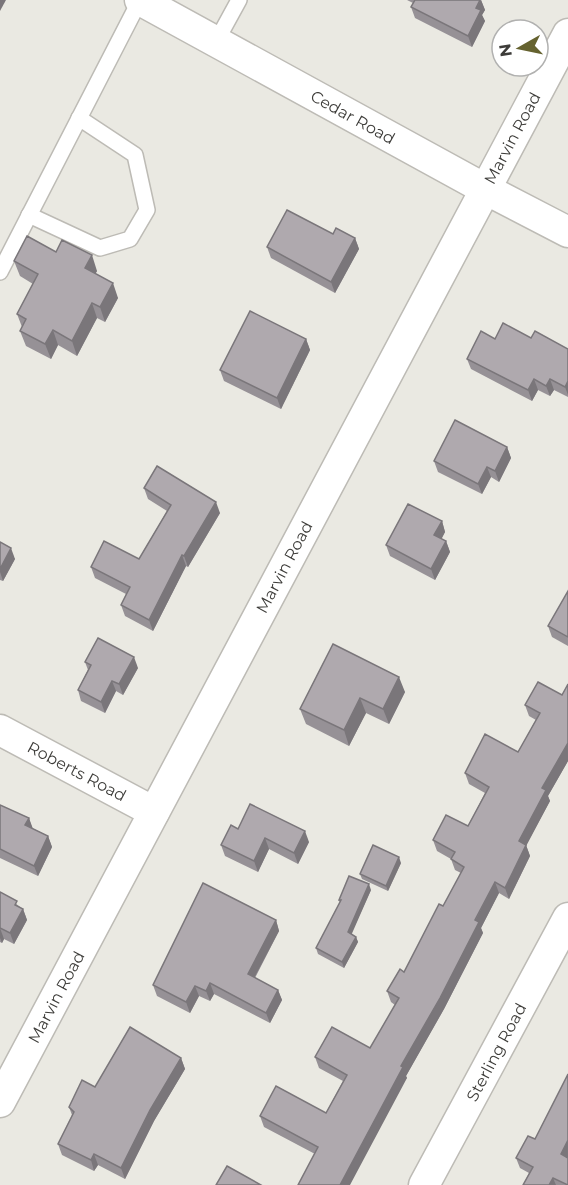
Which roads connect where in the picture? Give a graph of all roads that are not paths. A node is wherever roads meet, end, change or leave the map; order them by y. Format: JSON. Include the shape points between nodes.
{"nodes":[{"id":1,"x":140,"y":0,"type":"edge"},
{"id":2,"x":239,"y":0,"type":"edge"},
{"id":3,"x":568,"y":34,"type":"edge"},
{"id":4,"x":216,"y":42,"type":"junction"},
{"id":5,"x":79,"y":118,"type":"junction"},
{"id":6,"x":485,"y":189,"type":"junction"},
{"id":7,"x":29,"y":215,"type":"junction"},
{"id":8,"x":568,"y":232,"type":"edge"},
{"id":9,"x":0,"y":272,"type":"edge"},
{"id":10,"x":0,"y":730,"type":"edge"},
{"id":11,"x":154,"y":812,"type":"junction"},
{"id":12,"x":568,"y":918,"type":"edge"},
{"id":13,"x":0,"y":1102,"type":"edge"},
{"id":14,"x":424,"y":1185,"type":"edge"}],
"edges":[{"from":1,"to":4,"type":"street","name":"Cedar Road"},
{"from":1,"to":5,"type":"lane"},
{"from":2,"to":4,"type":"lane"},
{"from":3,"to":6,"type":"street","name":"Marvin Road"},
{"from":4,"to":6,"type":"street","name":"Cedar Road"},
{"from":5,"to":7,"type":"lane"},
{"from":5,"to":7,"type":"lane","via":[[135,155],[147,210],[130,239],[100,248]]},
{"from":6,"to":8,"type":"street","name":"Cedar Road"},
{"from":6,"to":11,"type":"street","name":"Marvin Road"},
{"from":7,"to":9,"type":"lane"},
{"from":10,"to":11,"type":"street","name":"Roberts Road"},
{"from":11,"to":13,"type":"street","name":"Marvin Road"},
{"from":12,"to":14,"type":"street","name":"Sterling Road"}]}
